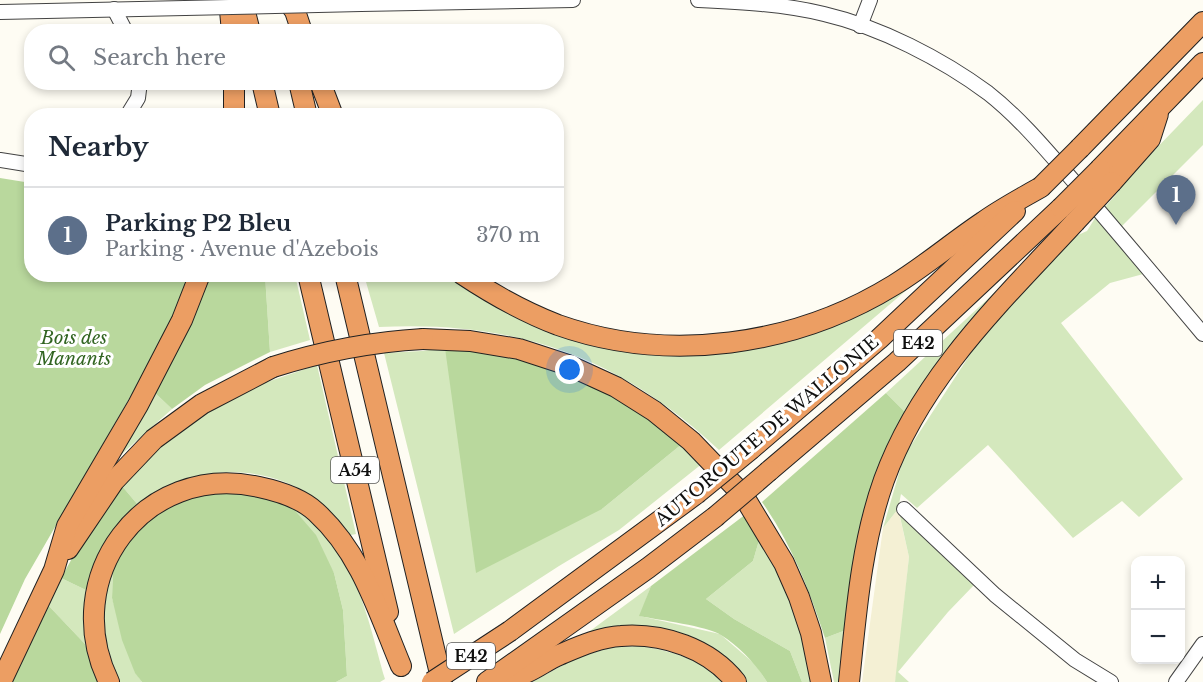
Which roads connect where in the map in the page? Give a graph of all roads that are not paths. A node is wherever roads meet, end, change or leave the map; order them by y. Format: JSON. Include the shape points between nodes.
{"nodes":[{"id":1,"x":229,"y":0,"type":"edge"},
{"id":2,"x":242,"y":0,"type":"edge"},
{"id":3,"x":280,"y":0,"type":"edge"},
{"id":4,"x":287,"y":0,"type":"edge"},
{"id":5,"x":573,"y":0,"type":"edge"},
{"id":6,"x":698,"y":0,"type":"edge"},
{"id":7,"x":870,"y":0,"type":"edge"},
{"id":8,"x":396,"y":1,"type":"edge"},
{"id":9,"x":114,"y":9,"type":"junction"},
{"id":10,"x":0,"y":12,"type":"edge"},
{"id":11,"x":1203,"y":22,"type":"edge"},
{"id":12,"x":122,"y":24,"type":"edge"},
{"id":13,"x":231,"y":24,"type":"edge"},
{"id":14,"x":248,"y":24,"type":"edge"},
{"id":15,"x":285,"y":24,"type":"edge"},
{"id":16,"x":299,"y":24,"type":"edge"},
{"id":17,"x":860,"y":26,"type":"junction"},
{"id":18,"x":1203,"y":63,"type":"edge"},
{"id":19,"x":139,"y":90,"type":"edge"},
{"id":20,"x":234,"y":90,"type":"edge"},
{"id":21,"x":264,"y":90,"type":"edge"},
{"id":22,"x":301,"y":90,"type":"edge"},
{"id":23,"x":323,"y":90,"type":"edge"},
{"id":24,"x":132,"y":108,"type":"edge"},
{"id":25,"x":234,"y":108,"type":"edge"},
{"id":26,"x":268,"y":108,"type":"edge"},
{"id":27,"x":305,"y":108,"type":"edge"},
{"id":28,"x":330,"y":108,"type":"edge"},
{"id":29,"x":0,"y":160,"type":"edge"},
{"id":30,"x":24,"y":164,"type":"edge"},
{"id":31,"x":1041,"y":187,"type":"junction"},
{"id":32,"x":1068,"y":215,"type":"junction"},
{"id":33,"x":197,"y":282,"type":"edge"},
{"id":34,"x":310,"y":282,"type":"edge"},
{"id":35,"x":347,"y":282,"type":"edge"},
{"id":36,"x":475,"y":282,"type":"edge"},
{"id":37,"x":1203,"y":334,"type":"edge"},
{"id":38,"x":904,"y":509,"type":"dead end"},
{"id":39,"x":54,"y":570,"type":"junction"},
{"id":40,"x":1203,"y":645,"type":"edge"},
{"id":41,"x":520,"y":668,"type":"junction"},
{"id":42,"x":403,"y":674,"type":"edge"},
{"id":43,"x":489,"y":680,"type":"edge"},
{"id":44,"x":1,"y":682,"type":"edge"},
{"id":45,"x":109,"y":682,"type":"edge"},
{"id":46,"x":432,"y":682,"type":"edge"},
{"id":47,"x":442,"y":682,"type":"edge"},
{"id":48,"x":736,"y":682,"type":"edge"},
{"id":49,"x":821,"y":682,"type":"edge"},
{"id":50,"x":849,"y":682,"type":"edge"},
{"id":51,"x":1111,"y":682,"type":"edge"},
{"id":52,"x":1176,"y":682,"type":"edge"}],
"edges":[{"from":1,"to":13,"type":"highway"},
{"from":2,"to":14,"type":"highway"},
{"from":3,"to":15,"type":"highway"},
{"from":4,"to":16,"type":"highway"},
{"from":5,"to":8,"type":"street"},
{"from":6,"to":17,"type":"street","via":[[771,4],[825,14]]},
{"from":7,"to":17,"type":"street"},
{"from":8,"to":9,"type":"street","bridge":true},
{"from":9,"to":10,"type":"street"},
{"from":9,"to":12,"type":"street"},
{"from":11,"to":31,"type":"highway","name":"AUTOROUTE DE WALLONIE","number":"E42","bridge":true},
{"from":17,"to":37,"type":"street","via":[[903,42],[989,94],[1029,130]]},
{"from":18,"to":32,"type":"highway","bridge":true,"via":[[1160,108],[1150,139]]},
{"from":19,"to":24,"type":"street"},
{"from":20,"to":25,"type":"highway"},
{"from":21,"to":26,"type":"highway"},
{"from":22,"to":27,"type":"highway"},
{"from":23,"to":28,"type":"highway"},
{"from":29,"to":30,"type":"street"},
{"from":31,"to":36,"type":"highway","via":[[884,291],[815,323],[729,344],[641,344],[600,337],[522,310]]},
{"from":31,"to":46,"type":"highway","name":"AUTOROUTE DE WALLONIE","number":"E42","bridge":true,"via":[[879,339],[696,494],[510,631]]},
{"from":32,"to":41,"type":"highway","name":"AUTOROUTE DE WALLONIE","number":"E42","bridge":true,"via":[[715,517]]},
{"from":32,"to":50,"type":"highway","via":[[932,385],[903,436],[883,481],[867,542]]},
{"from":33,"to":39,"type":"highway","via":[[138,405],[67,526]]},
{"from":34,"to":42,"type":"highway","number":"A54"},
{"from":35,"to":47,"type":"highway","number":"A54"},
{"from":38,"to":51,"type":"street","via":[[995,595],[1075,660]]},
{"from":39,"to":44,"type":"highway"},
{"from":39,"to":49,"type":"highway","bridge":true,"via":[[114,482],[154,439],[202,404],[273,367],[314,354],[382,341],[470,341],[519,349],[568,365],[616,387],[691,441],[743,495],[784,563],[799,597]]},
{"from":40,"to":52,"type":"street"},
{"from":41,"to":43,"type":"highway"},
{"from":41,"to":48,"type":"highway","via":[[591,642],[620,636],[652,637],[683,644],[706,655]]},
{"from":42,"to":45,"type":"highway","via":[[358,563],[337,534],[314,510],[292,498],[274,490],[230,483],[207,484],[164,499],[144,512],[112,549],[101,571],[93,616],[98,654]]}]}
